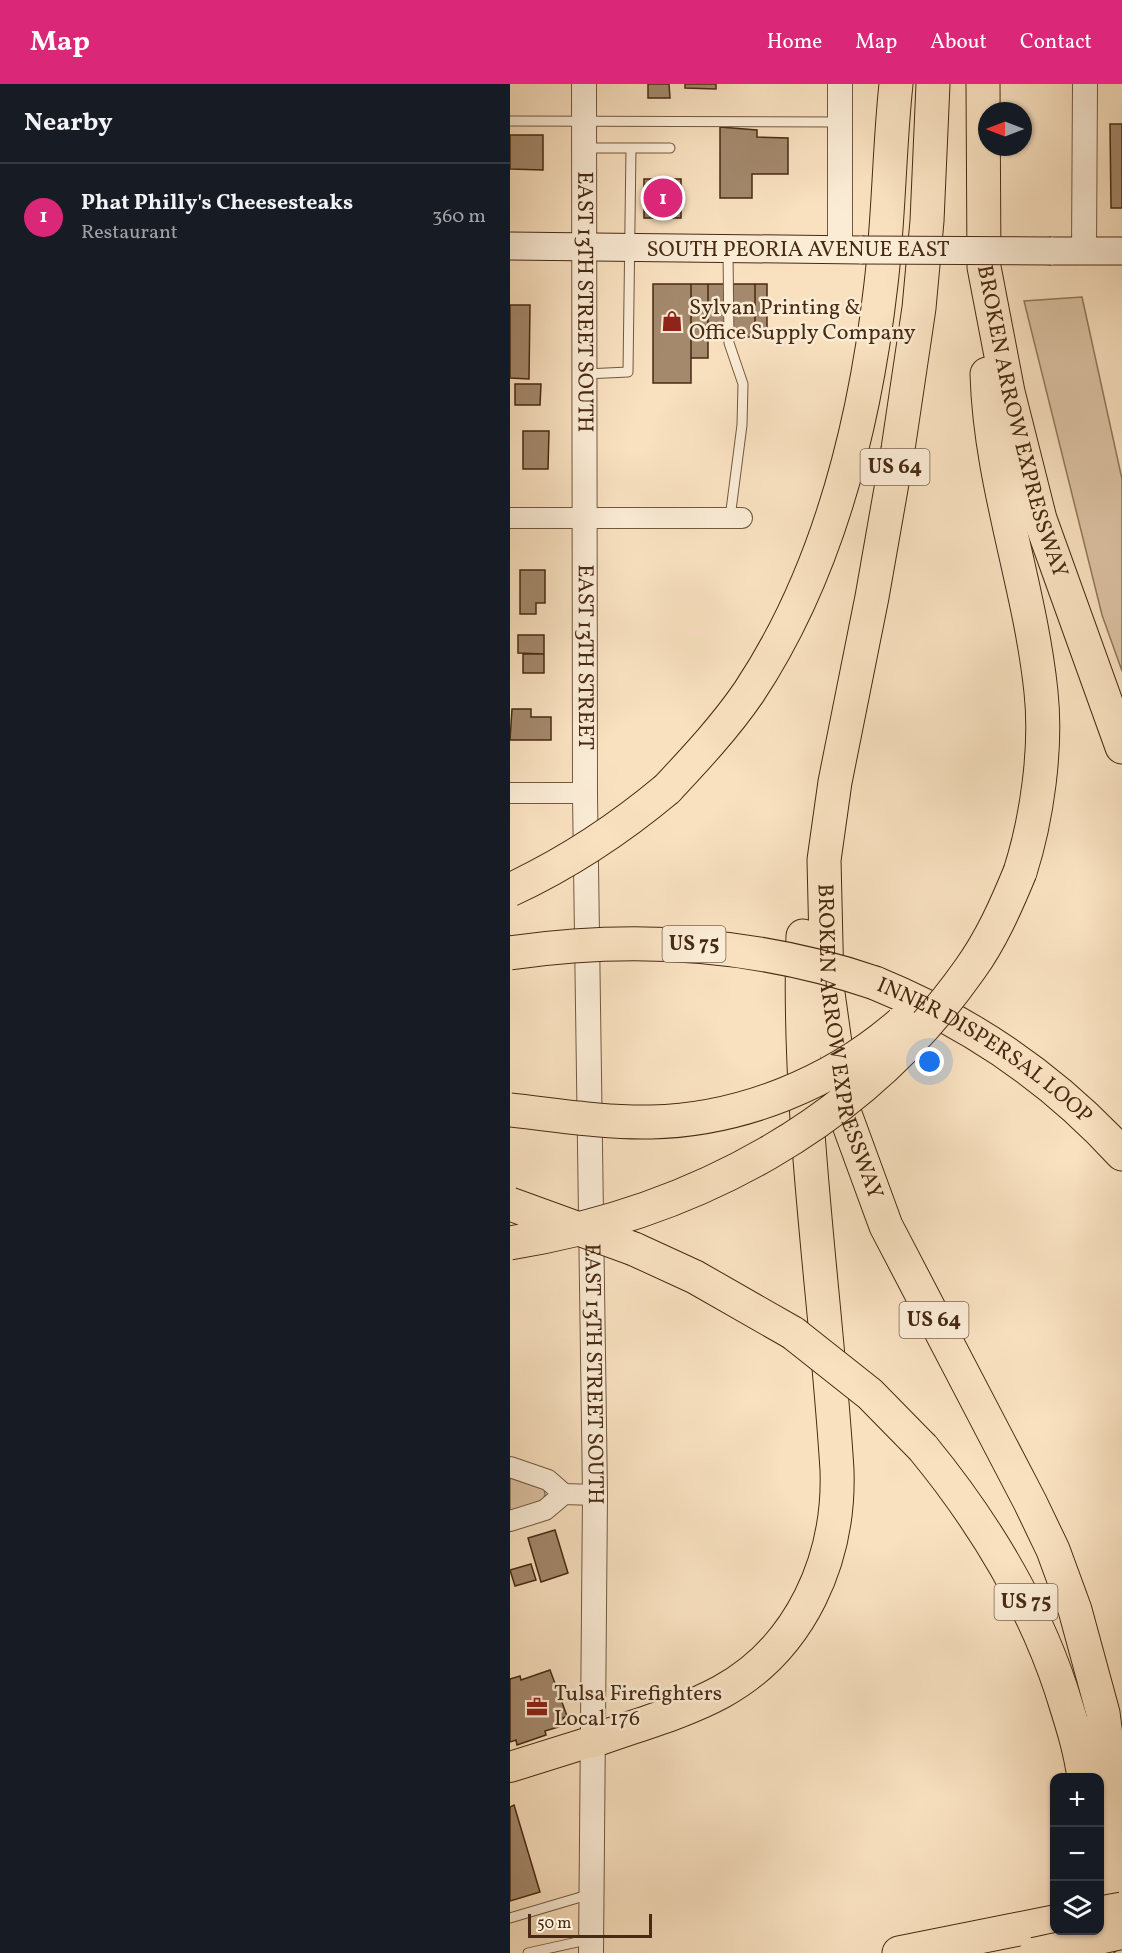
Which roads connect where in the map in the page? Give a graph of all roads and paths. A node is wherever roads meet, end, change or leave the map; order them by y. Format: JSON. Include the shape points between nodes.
{"nodes":[{"id":1,"x":584,"y":84,"type":"edge"},
{"id":2,"x":840,"y":84,"type":"edge"},
{"id":3,"x":896,"y":84,"type":"edge"},
{"id":4,"x":933,"y":84,"type":"edge"},
{"id":5,"x":983,"y":84,"type":"edge"},
{"id":6,"x":1085,"y":84,"type":"edge"},
{"id":7,"x":510,"y":122,"type":"edge"},
{"id":8,"x":584,"y":122,"type":"junction"},
{"id":9,"x":840,"y":122,"type":"junction"},
{"id":10,"x":584,"y":148,"type":"junction"},
{"id":11,"x":632,"y":148,"type":"junction"},
{"id":12,"x":670,"y":148,"type":"dead end"},
{"id":13,"x":510,"y":246,"type":"edge"},
{"id":14,"x":584,"y":247,"type":"junction"},
{"id":15,"x":630,"y":248,"type":"junction"},
{"id":16,"x":728,"y":249,"type":"junction"},
{"id":17,"x":851,"y":250,"type":"junction"},
{"id":18,"x":1084,"y":251,"type":"junction"},
{"id":19,"x":1122,"y":251,"type":"edge"},
{"id":20,"x":984,"y":267,"type":"junction"},
{"id":21,"x":585,"y":374,"type":"junction"},
{"id":22,"x":510,"y":518,"type":"edge"},
{"id":23,"x":585,"y":518,"type":"junction"},
{"id":24,"x":736,"y":518,"type":"joint"},
{"id":25,"x":1122,"y":747,"type":"edge"},
{"id":26,"x":835,"y":782,"type":"junction"},
{"id":27,"x":510,"y":793,"type":"edge"},
{"id":28,"x":585,"y":795,"type":"junction"},
{"id":29,"x":1014,"y":871,"type":"junction"},
{"id":30,"x":510,"y":890,"type":"edge"},
{"id":31,"x":510,"y":953,"type":"edge"},
{"id":32,"x":510,"y":1110,"type":"edge"},
{"id":33,"x":1122,"y":1154,"type":"edge"},
{"id":34,"x":510,"y":1204,"type":"edge"},
{"id":35,"x":510,"y":1243,"type":"edge"},
{"id":36,"x":510,"y":1467,"type":"edge"},
{"id":37,"x":564,"y":1494,"type":"junction"},
{"id":38,"x":595,"y":1495,"type":"junction"},
{"id":39,"x":510,"y":1521,"type":"edge"},
{"id":40,"x":593,"y":1741,"type":"junction"},
{"id":41,"x":510,"y":1767,"type":"edge"},
{"id":42,"x":1082,"y":1773,"type":"edge"},
{"id":43,"x":591,"y":1894,"type":"junction"},
{"id":44,"x":1122,"y":1909,"type":"edge"},
{"id":45,"x":1104,"y":1912,"type":"edge"},
{"id":46,"x":510,"y":1918,"type":"edge"},
{"id":47,"x":1050,"y":1923,"type":"edge"},
{"id":48,"x":1122,"y":1934,"type":"edge"},
{"id":49,"x":1095,"y":1935,"type":"edge"},
{"id":50,"x":591,"y":1946,"type":"edge"},
{"id":51,"x":911,"y":1950,"type":"edge"},
{"id":52,"x":1122,"y":1950,"type":"edge"},
{"id":53,"x":543,"y":1951,"type":"edge"},
{"id":54,"x":528,"y":1953,"type":"edge"},
{"id":55,"x":1034,"y":1953,"type":"edge"},
{"id":56,"x":1095,"y":1953,"type":"edge"},
{"id":57,"x":1101,"y":1953,"type":"edge"}],
"edges":[{"from":1,"to":8,"type":"street","name":"EAST 13TH STREET SOUTH"},
{"from":2,"to":9,"type":"street"},
{"from":3,"to":30,"type":"highway","bridge":true,"via":[[881,284],[857,427],[829,522],[800,596],[765,667],[708,746],[667,789],[580,854]]},
{"from":4,"to":26,"type":"highway","name":"BROKEN ARROW EXPRESSWAY","number":"US 64","via":[[919,308],[872,597]]},
{"from":5,"to":20,"type":"highway","name":"BROKEN ARROW EXPRESSWAY"},
{"from":6,"to":18,"type":"street"},
{"from":7,"to":8,"type":"lane"},
{"from":8,"to":9,"type":"lane"},
{"from":8,"to":10,"type":"street","name":"EAST 13TH STREET SOUTH"},
{"from":9,"to":17,"type":"street"},
{"from":10,"to":11,"type":"lane"},
{"from":10,"to":14,"type":"street","name":"EAST 13TH STREET SOUTH"},
{"from":11,"to":12,"type":"lane"},
{"from":11,"to":15,"type":"lane"},
{"from":13,"to":14,"type":"main road","name":"SOUTH PEORIA AVENUE EAST"},
{"from":14,"to":15,"type":"main road","name":"SOUTH PEORIA AVENUE EAST"},
{"from":14,"to":21,"type":"street","name":"EAST 13TH STREET SOUTH"},
{"from":15,"to":16,"type":"main road","name":"SOUTH PEORIA AVENUE EAST"},
{"from":15,"to":21,"type":"lane","via":[[628,372]]},
{"from":16,"to":17,"type":"main road","name":"SOUTH PEORIA AVENUE EAST"},
{"from":16,"to":24,"type":"lane","via":[[729,344],[743,384]]},
{"from":17,"to":18,"type":"main road","name":"SOUTH PEORIA AVENUE EAST","bridge":true},
{"from":18,"to":19,"type":"main road","name":"SOUTH PEORIA AVENUE EAST"},
{"from":20,"to":25,"type":"highway","name":"BROKEN ARROW EXPRESSWAY","via":[[1021,449],[1040,519]]},
{"from":20,"to":29,"type":"highway","via":[[987,397],[1003,504],[1041,693],[1042,747],[1033,813]]},
{"from":21,"to":23,"type":"street","name":"EAST 13TH STREET SOUTH"},
{"from":22,"to":23,"type":"street"},
{"from":23,"to":24,"type":"street"},
{"from":23,"to":28,"type":"street","name":"EAST 13TH STREET"},
{"from":26,"to":40,"type":"highway","via":[[804,919],[801,994],[810,1160],[837,1470],[834,1536],[812,1598],[774,1650],[750,1672],[692,1706]]},
{"from":26,"to":57,"type":"highway","name":"BROKEN ARROW EXPRESSWAY","number":"US 64","via":[[824,860],[824,938],[830,1019],[845,1114],[886,1226],[1030,1502],[1075,1610],[1103,1713],[1116,1811],[1118,1842]]},
{"from":27,"to":28,"type":"street"},
{"from":28,"to":38,"type":"street","name":"EAST 13TH STREET SOUTH"},
{"from":29,"to":32,"type":"highway","bridge":true,"via":[[971,943],[934,991],[881,1040],[834,1071],[786,1094],[683,1120],[619,1121]]},
{"from":29,"to":35,"type":"highway","bridge":true,"via":[[988,940],[948,999],[875,1074],[832,1110],[745,1168],[671,1202],[590,1228]]},
{"from":31,"to":33,"type":"highway","name":"INNER DISPERSAL LOOP","number":"US 75","bridge":true,"via":[[649,942],[711,945],[828,968],[875,983],[981,1035],[1058,1092]]},
{"from":34,"to":42,"type":"highway","number":"US 75","bridge":true,"via":[[634,1249],[705,1282],[793,1333],[870,1394],[923,1448],[981,1524],[1033,1617],[1074,1727]]},
{"from":36,"to":37,"type":"street","via":[[549,1480]]},
{"from":37,"to":38,"type":"street"},
{"from":37,"to":39,"type":"street","via":[[545,1510]]},
{"from":38,"to":40,"type":"street","name":"EAST 13TH STREET SOUTH"},
{"from":40,"to":41,"type":"main road"},
{"from":40,"to":43,"type":"street","name":"EAST 13TH STREET SOUTH"},
{"from":43,"to":46,"type":"lane"},
{"from":43,"to":50,"type":"street","name":"EAST 13TH STREET SOUTH"},
{"from":44,"to":45,"type":"highway","bridge":true},
{"from":47,"to":51,"type":"highway"},
{"from":48,"to":55,"type":"main road","bridge":true},
{"from":49,"to":56,"type":"highway"},
{"from":50,"to":53,"type":"lane"},
{"from":52,"to":57,"type":"main road"},
{"from":53,"to":54,"type":"lane"}]}
